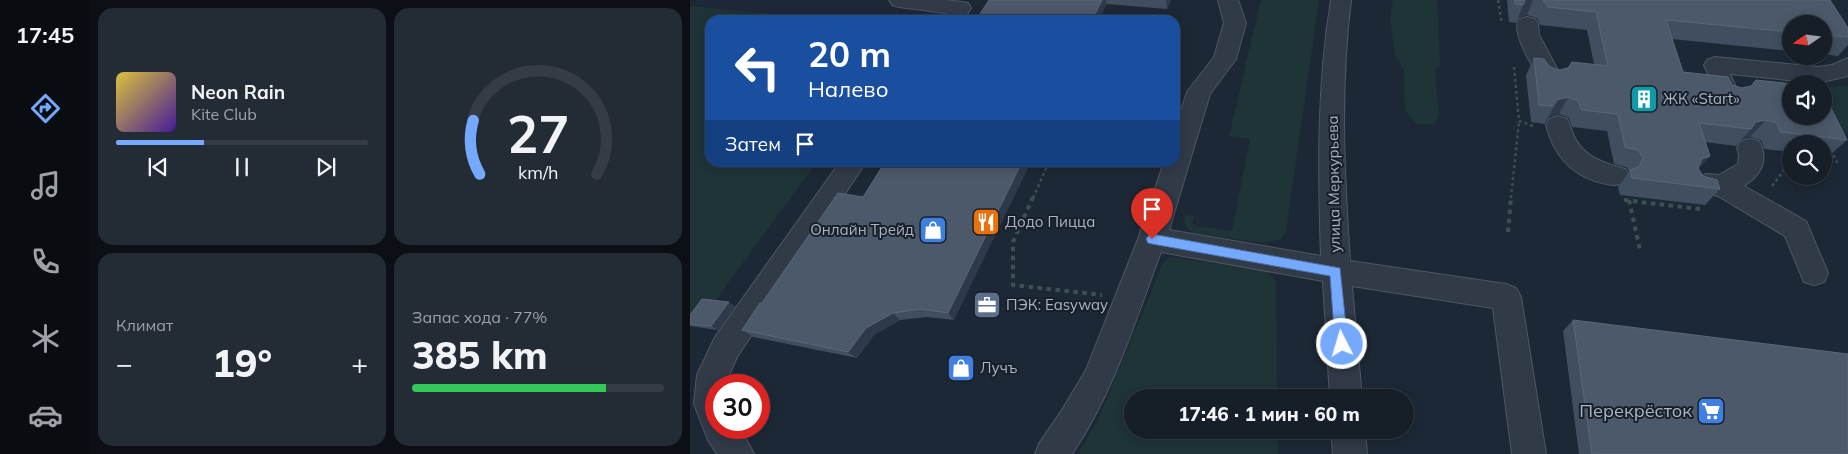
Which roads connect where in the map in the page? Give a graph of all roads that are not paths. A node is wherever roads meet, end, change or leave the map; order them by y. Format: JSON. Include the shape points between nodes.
{"nodes":[{"id":1,"x":894,"y":0,"type":"edge"},
{"id":2,"x":1228,"y":0,"type":"edge"},
{"id":3,"x":1341,"y":0,"type":"edge"},
{"id":4,"x":956,"y":15,"type":"edge"},
{"id":5,"x":1527,"y":24,"type":"edge"},
{"id":6,"x":1848,"y":66,"type":"edge"},
{"id":7,"x":1551,"y":78,"type":"edge"},
{"id":8,"x":1728,"y":96,"type":"edge"},
{"id":9,"x":1559,"y":128,"type":"road end"},
{"id":10,"x":1750,"y":148,"type":"edge"},
{"id":11,"x":1180,"y":151,"type":"edge"},
{"id":12,"x":851,"y":167,"type":"edge"},
{"id":13,"x":1175,"y":167,"type":"edge"},
{"id":14,"x":1610,"y":176,"type":"road end"},
{"id":15,"x":1152,"y":239,"type":"junction"},
{"id":16,"x":1336,"y":271,"type":"junction"},
{"id":17,"x":1814,"y":273,"type":"dead end"},
{"id":18,"x":713,"y":374,"type":"edge"},
{"id":19,"x":1345,"y":389,"type":"edge"},
{"id":20,"x":727,"y":439,"type":"edge"},
{"id":21,"x":1349,"y":439,"type":"edge"},
{"id":22,"x":737,"y":454,"type":"edge"},
{"id":23,"x":1052,"y":454,"type":"edge"},
{"id":24,"x":1350,"y":454,"type":"edge"},
{"id":25,"x":1529,"y":454,"type":"edge"}],
"edges":[{"from":1,"to":4,"type":"street","via":[[961,8]]},
{"from":2,"to":11,"type":"street","via":[[1235,24],[1225,59],[1199,92]]},
{"from":3,"to":16,"type":"street","name":"улица Меркурьева","via":[[1333,76]]},
{"from":5,"to":7,"type":"street","via":[[1528,35]]},
{"from":6,"to":8,"type":"street","via":[[1838,72],[1818,75],[1715,65]]},
{"from":9,"to":14,"type":"street","via":[[1565,147],[1581,163]]},
{"from":10,"to":17,"type":"street","via":[[1751,164],[1747,170],[1711,185],[1758,205],[1796,229]]},
{"from":12,"to":18,"type":"street","via":[[726,347]]},
{"from":13,"to":15,"type":"street"},
{"from":15,"to":16,"type":"street"},
{"from":15,"to":23,"type":"street","via":[[1098,379]]},
{"from":16,"to":19,"type":"street","name":"улица Меркурьева"},
{"from":16,"to":25,"type":"street","via":[[1506,297]]},
{"from":20,"to":22,"type":"street"},
{"from":21,"to":24,"type":"street"}]}
